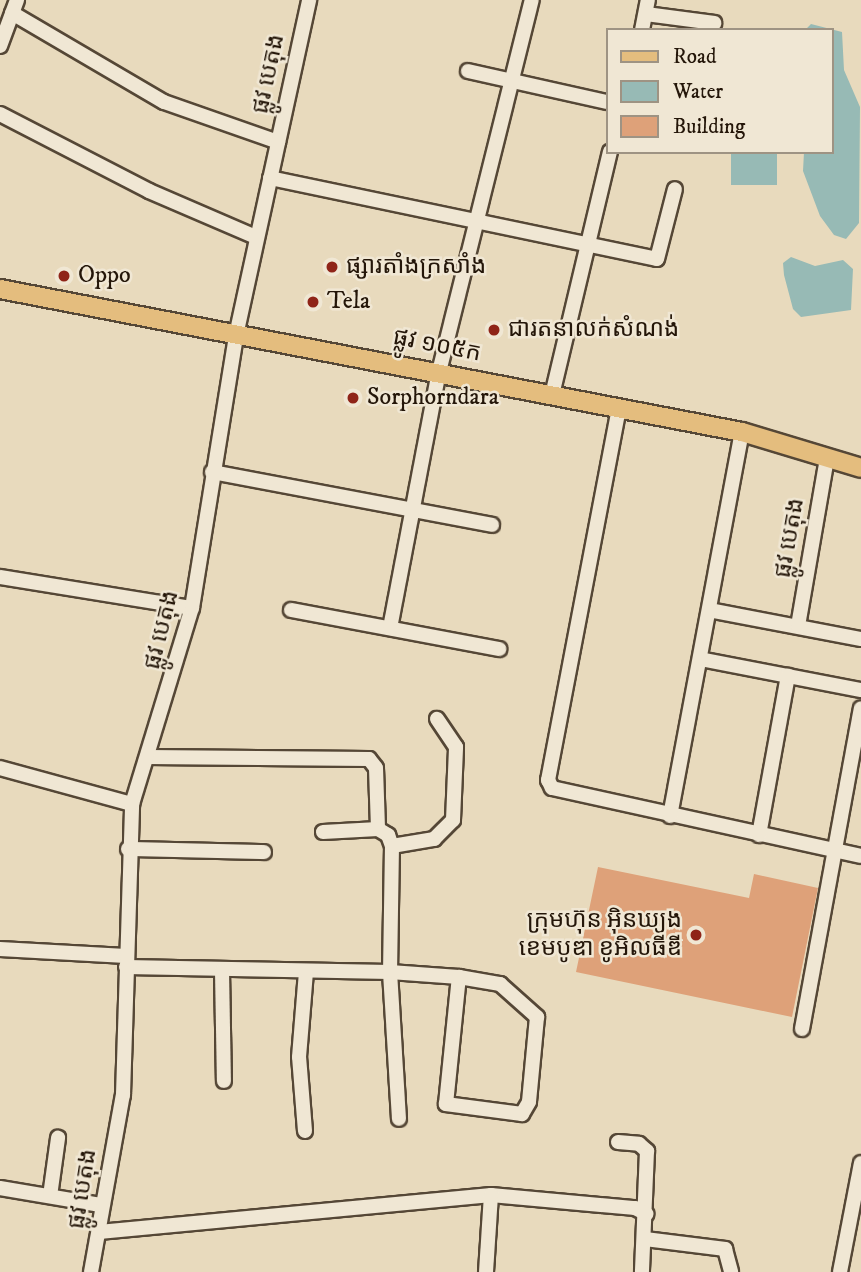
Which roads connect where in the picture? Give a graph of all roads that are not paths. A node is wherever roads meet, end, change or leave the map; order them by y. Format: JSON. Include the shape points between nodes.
{"nodes":[{"id":1,"x":309,"y":0,"type":"edge"},
{"id":2,"x":532,"y":0,"type":"edge"},
{"id":3,"x":15,"y":7,"type":"edge"},
{"id":4,"x":647,"y":7,"type":"edge"},
{"id":5,"x":713,"y":23,"type":"dead end"},
{"id":6,"x":642,"y":28,"type":"edge"},
{"id":7,"x":0,"y":46,"type":"edge"},
{"id":8,"x":468,"y":71,"type":"dead end"},
{"id":9,"x":513,"y":81,"type":"junction"},
{"id":10,"x":606,"y":102,"type":"edge"},
{"id":11,"x":0,"y":114,"type":"edge"},
{"id":12,"x":278,"y":142,"type":"junction"},
{"id":13,"x":609,"y":154,"type":"edge"},
{"id":14,"x":271,"y":178,"type":"junction"},
{"id":15,"x":675,"y":189,"type":"dead end"},
{"id":16,"x":481,"y":221,"type":"junction"},
{"id":17,"x":256,"y":237,"type":"junction"},
{"id":18,"x":586,"y":245,"type":"junction"},
{"id":19,"x":0,"y":289,"type":"edge"},
{"id":20,"x":237,"y":331,"type":"junction"},
{"id":21,"x":439,"y":372,"type":"junction"},
{"id":22,"x":552,"y":395,"type":"junction"},
{"id":23,"x":619,"y":408,"type":"junction"},
{"id":24,"x":742,"y":432,"type":"junction"},
{"id":25,"x":827,"y":458,"type":"junction"},
{"id":26,"x":861,"y":468,"type":"edge"},
{"id":27,"x":212,"y":472,"type":"junction"},
{"id":28,"x":412,"y":510,"type":"junction"},
{"id":29,"x":492,"y":525,"type":"dead end"},
{"id":30,"x":0,"y":576,"type":"edge"},
{"id":31,"x":192,"y":608,"type":"junction"},
{"id":32,"x":291,"y":610,"type":"dead end"},
{"id":33,"x":709,"y":610,"type":"junction"},
{"id":34,"x":798,"y":626,"type":"junction"},
{"id":35,"x":390,"y":628,"type":"junction"},
{"id":36,"x":861,"y":639,"type":"edge"},
{"id":37,"x":499,"y":649,"type":"dead end"},
{"id":38,"x":699,"y":659,"type":"junction"},
{"id":39,"x":788,"y":677,"type":"junction"},
{"id":40,"x":861,"y":690,"type":"edge"},
{"id":41,"x":861,"y":708,"type":"edge"},
{"id":42,"x":437,"y":719,"type":"dead end"},
{"id":43,"x":147,"y":757,"type":"junction"},
{"id":44,"x":0,"y":768,"type":"edge"},
{"id":45,"x":132,"y":804,"type":"junction"},
{"id":46,"x":670,"y":816,"type":"junction"},
{"id":47,"x":378,"y":829,"type":"junction"},
{"id":48,"x":323,"y":832,"type":"dead end"},
{"id":49,"x":759,"y":835,"type":"junction"},
{"id":50,"x":392,"y":846,"type":"junction"},
{"id":51,"x":128,"y":849,"type":"junction"},
{"id":52,"x":264,"y":852,"type":"dead end"},
{"id":53,"x":835,"y":852,"type":"junction"},
{"id":54,"x":861,"y":856,"type":"edge"},
{"id":55,"x":0,"y":949,"type":"edge"},
{"id":56,"x":126,"y":961,"type":"junction"},
{"id":57,"x":222,"y":971,"type":"junction"},
{"id":58,"x":306,"y":971,"type":"junction"},
{"id":59,"x":390,"y":972,"type":"junction"},
{"id":60,"x":459,"y":977,"type":"junction"},
{"id":61,"x":802,"y":1029,"type":"dead end"},
{"id":62,"x":224,"y":1081,"type":"dead end"},
{"id":63,"x":399,"y":1119,"type":"dead end"},
{"id":64,"x":305,"y":1131,"type":"dead end"},
{"id":65,"x":58,"y":1138,"type":"dead end"},
{"id":66,"x":618,"y":1142,"type":"dead end"},
{"id":67,"x":861,"y":1163,"type":"edge"},
{"id":68,"x":0,"y":1188,"type":"edge"},
{"id":69,"x":491,"y":1195,"type":"junction"},
{"id":70,"x":50,"y":1196,"type":"junction"},
{"id":71,"x":101,"y":1205,"type":"junction"},
{"id":72,"x":647,"y":1214,"type":"junction"},
{"id":73,"x":99,"y":1232,"type":"junction"},
{"id":74,"x":645,"y":1240,"type":"junction"},
{"id":75,"x":91,"y":1272,"type":"edge"},
{"id":76,"x":486,"y":1272,"type":"edge"},
{"id":77,"x":642,"y":1272,"type":"edge"},
{"id":78,"x":731,"y":1272,"type":"edge"},
{"id":79,"x":840,"y":1272,"type":"edge"}],
"edges":[{"from":1,"to":12,"type":"street","name":"ផ្លូវ បេតុង"},
{"from":2,"to":9,"type":"street"},
{"from":3,"to":7,"type":"street"},
{"from":3,"to":12,"type":"street","via":[[164,103]]},
{"from":4,"to":5,"type":"street"},
{"from":4,"to":6,"type":"street"},
{"from":8,"to":9,"type":"street"},
{"from":9,"to":10,"type":"street"},
{"from":9,"to":16,"type":"street"},
{"from":11,"to":17,"type":"street","via":[[149,191]]},
{"from":12,"to":14,"type":"street","name":"ផ្លូវ បេតុង"},
{"from":13,"to":18,"type":"street"},
{"from":14,"to":16,"type":"street"},
{"from":14,"to":17,"type":"street","name":"ផ្លូវ បេតុង"},
{"from":15,"to":18,"type":"street","via":[[658,258]]},
{"from":16,"to":18,"type":"street"},
{"from":16,"to":21,"type":"street"},
{"from":17,"to":20,"type":"street","name":"ផ្លូវ បេតុង"},
{"from":18,"to":22,"type":"street"},
{"from":19,"to":20,"type":"main road","name":"ផ្លូវ ១០៥ក"},
{"from":20,"to":21,"type":"main road","name":"ផ្លូវ ១០៥ក"},
{"from":20,"to":27,"type":"street","name":"ផ្លូវ បេតុង"},
{"from":21,"to":22,"type":"main road","name":"ផ្លូវ ១០៥ក"},
{"from":21,"to":28,"type":"street"},
{"from":22,"to":23,"type":"main road","name":"ផ្លូវ ១០៥ក"},
{"from":23,"to":24,"type":"main road","name":"ផ្លូវ ១០៥ក"},
{"from":23,"to":46,"type":"street","via":[[548,780],[562,794]]},
{"from":24,"to":25,"type":"main road","name":"ផ្លូវ ១០៥ក"},
{"from":24,"to":33,"type":"street"},
{"from":25,"to":26,"type":"main road","name":"ផ្លូវ ១០៥ក"},
{"from":25,"to":34,"type":"street","name":"ផ្លូវ បេតុង"},
{"from":27,"to":28,"type":"street"},
{"from":27,"to":31,"type":"street","name":"ផ្លូវ បេតុង"},
{"from":28,"to":29,"type":"street"},
{"from":28,"to":35,"type":"street"},
{"from":30,"to":31,"type":"street"},
{"from":31,"to":43,"type":"street","name":"ផ្លូវ បេតុង"},
{"from":32,"to":35,"type":"street"},
{"from":33,"to":34,"type":"street"},
{"from":33,"to":38,"type":"street"},
{"from":34,"to":36,"type":"street"},
{"from":35,"to":37,"type":"street"},
{"from":38,"to":39,"type":"street"},
{"from":38,"to":46,"type":"street"},
{"from":39,"to":40,"type":"street"},
{"from":39,"to":49,"type":"street"},
{"from":41,"to":53,"type":"street"},
{"from":42,"to":50,"type":"street","via":[[456,747],[453,820],[434,839]]},
{"from":43,"to":45,"type":"street","name":"ផ្លូវ បេតុង"},
{"from":43,"to":47,"type":"street","via":[[369,759],[376,768]]},
{"from":44,"to":45,"type":"street"},
{"from":45,"to":51,"type":"street","name":"ផ្លូវ បេតុង"},
{"from":46,"to":49,"type":"street"},
{"from":47,"to":48,"type":"street"},
{"from":47,"to":50,"type":"street","via":[[388,835]]},
{"from":49,"to":53,"type":"street"},
{"from":50,"to":59,"type":"street"},
{"from":51,"to":52,"type":"street"},
{"from":51,"to":56,"type":"street","name":"ផ្លូវ បេតុង"},
{"from":53,"to":54,"type":"street"},
{"from":53,"to":61,"type":"street"},
{"from":55,"to":56,"type":"street"},
{"from":56,"to":57,"type":"street"},
{"from":56,"to":71,"type":"street","name":"ផ្លូវ បេតុង","via":[[123,1095]]},
{"from":57,"to":58,"type":"street"},
{"from":57,"to":62,"type":"street"},
{"from":58,"to":59,"type":"street"},
{"from":58,"to":64,"type":"street","via":[[299,1057]]},
{"from":59,"to":60,"type":"street"},
{"from":59,"to":63,"type":"street"},
{"from":60,"to":60,"type":"street","via":[[500,984],[534,1009],[529,1102],[522,1114],[446,1104]]},
{"from":65,"to":70,"type":"street","name":"ផ្លូវ បេតុង"},
{"from":66,"to":72,"type":"street","via":[[639,1144],[647,1151]]},
{"from":67,"to":79,"type":"street"},
{"from":68,"to":70,"type":"street"},
{"from":69,"to":72,"type":"street","via":[[635,1208]]},
{"from":69,"to":73,"type":"street"},
{"from":69,"to":76,"type":"street"},
{"from":70,"to":71,"type":"street"},
{"from":71,"to":73,"type":"street","name":"ផ្លូវ បេតុង"},
{"from":72,"to":74,"type":"street"},
{"from":73,"to":75,"type":"street","name":"ផ្លូវ បេតុង"},
{"from":74,"to":77,"type":"street"},
{"from":74,"to":78,"type":"street","via":[[725,1250]]}]}
